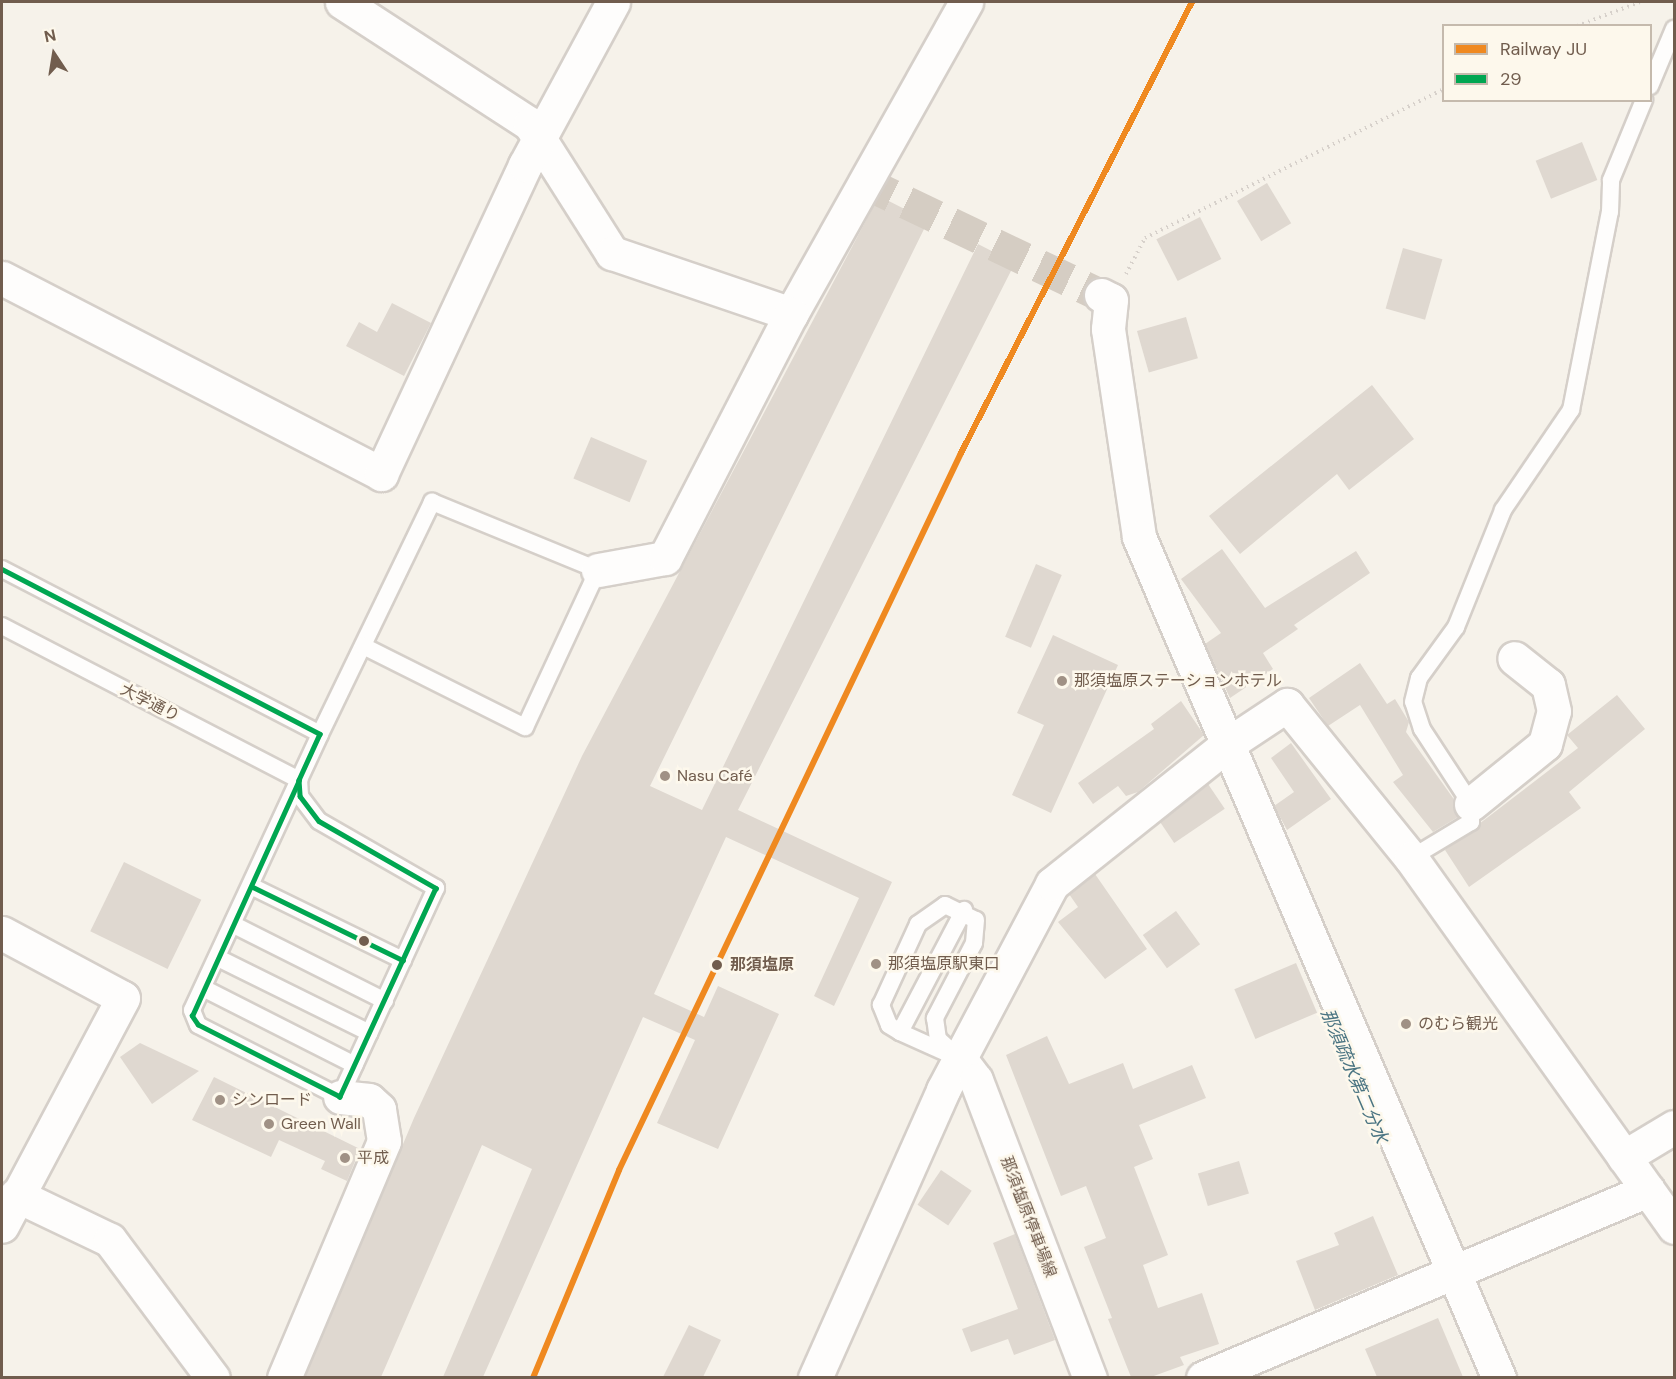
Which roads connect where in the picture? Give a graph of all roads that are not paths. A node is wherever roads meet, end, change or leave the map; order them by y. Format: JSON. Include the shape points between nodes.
{"nodes":[{"id":1,"x":342,"y":2,"type":"edge"},
{"id":2,"x":613,"y":2,"type":"edge"},
{"id":3,"x":966,"y":2,"type":"edge"},
{"id":4,"x":1674,"y":29,"type":"edge"},
{"id":5,"x":1652,"y":81,"type":"edge"},
{"id":6,"x":1643,"y":102,"type":"edge"},
{"id":7,"x":539,"y":140,"type":"junction"},
{"id":8,"x":2,"y":278,"type":"edge"},
{"id":9,"x":1106,"y":298,"type":"road end"},
{"id":10,"x":791,"y":314,"type":"junction"},
{"id":11,"x":2,"y":569,"type":"edge"},
{"id":12,"x":598,"y":570,"type":"junction"},
{"id":13,"x":2,"y":626,"type":"edge"},
{"id":14,"x":363,"y":646,"type":"junction"},
{"id":15,"x":1514,"y":658,"type":"dead end"},
{"id":16,"x":320,"y":734,"type":"junction"},
{"id":17,"x":1228,"y":744,"type":"junction"},
{"id":18,"x":299,"y":780,"type":"junction"},
{"id":19,"x":1471,"y":804,"type":"junction"},
{"id":20,"x":1411,"y":858,"type":"junction"},
{"id":21,"x":253,"y":887,"type":"junction"},
{"id":22,"x":964,"y":910,"type":"junction"},
{"id":23,"x":234,"y":925,"type":"junction"},
{"id":24,"x":2,"y":933,"type":"edge"},
{"id":25,"x":218,"y":958,"type":"junction"},
{"id":26,"x":403,"y":960,"type":"junction"},
{"id":27,"x":203,"y":988,"type":"junction"},
{"id":28,"x":385,"y":1001,"type":"junction"},
{"id":29,"x":900,"y":1032,"type":"junction"},
{"id":30,"x":370,"y":1033,"type":"junction"},
{"id":31,"x":960,"y":1059,"type":"junction"},
{"id":32,"x":355,"y":1065,"type":"junction"},
{"id":33,"x":340,"y":1097,"type":"junction"},
{"id":34,"x":1674,"y":1127,"type":"edge"},
{"id":35,"x":1624,"y":1157,"type":"junction"},
{"id":36,"x":1648,"y":1190,"type":"junction"},
{"id":37,"x":16,"y":1196,"type":"junction"},
{"id":38,"x":2,"y":1226,"type":"edge"},
{"id":39,"x":1674,"y":1227,"type":"edge"},
{"id":40,"x":1457,"y":1274,"type":"junction"},
{"id":41,"x":213,"y":1377,"type":"edge"},
{"id":42,"x":284,"y":1377,"type":"edge"},
{"id":43,"x":815,"y":1377,"type":"edge"},
{"id":44,"x":1090,"y":1377,"type":"edge"},
{"id":45,"x":1203,"y":1377,"type":"edge"},
{"id":46,"x":1499,"y":1377,"type":"edge"}],
"edges":[{"from":1,"to":7,"type":"street","via":[[530,124]]},
{"from":2,"to":7,"type":"street"},
{"from":3,"to":10,"type":"street"},
{"from":4,"to":5,"type":"lane"},
{"from":6,"to":19,"type":"lane","via":[[1611,180],[1610,212],[1571,410],[1503,510],[1456,627],[1419,678],[1413,702],[1422,729]]},
{"from":7,"to":8,"type":"street","via":[[381,474]]},
{"from":7,"to":10,"type":"street","via":[[612,253]]},
{"from":9,"to":17,"type":"street","via":[[1139,537]]},
{"from":10,"to":12,"type":"street","via":[[665,558]]},
{"from":11,"to":16,"type":"lane"},
{"from":12,"to":14,"type":"lane","via":[[432,502]]},
{"from":12,"to":14,"type":"lane","via":[[525,727]]},
{"from":13,"to":18,"type":"lane","name":"大学通り"},
{"from":14,"to":16,"type":"lane"},
{"from":15,"to":19,"type":"street","via":[[1548,685],[1551,722],[1545,744]]},
{"from":16,"to":18,"type":"lane"},
{"from":17,"to":20,"type":"street","via":[[1287,705]]},
{"from":17,"to":31,"type":"street","via":[[1052,884]]},
{"from":17,"to":40,"type":"street"},
{"from":18,"to":21,"type":"lane"},
{"from":18,"to":26,"type":"lane","via":[[300,796],[319,822],[436,888]]},
{"from":19,"to":20,"type":"lane","via":[[1471,822]]},
{"from":20,"to":35,"type":"street"},
{"from":21,"to":23,"type":"lane"},
{"from":21,"to":26,"type":"lane"},
{"from":22,"to":29,"type":"lane"},
{"from":22,"to":29,"type":"lane","via":[[954,906],[933,909],[902,953],[881,1005],[889,1025]]},
{"from":22,"to":31,"type":"lane","via":[[976,920],[974,943],[935,1018],[934,1031]]},
{"from":23,"to":25,"type":"lane"},
{"from":23,"to":28,"type":"lane"},
{"from":24,"to":37,"type":"street","via":[[123,998]]},
{"from":25,"to":27,"type":"lane"},
{"from":25,"to":30,"type":"lane"},
{"from":26,"to":28,"type":"lane"},
{"from":27,"to":32,"type":"lane"},
{"from":27,"to":33,"type":"lane","via":[[192,1010],[198,1025]]},
{"from":28,"to":30,"type":"lane"},
{"from":29,"to":31,"type":"lane"},
{"from":30,"to":32,"type":"lane"},
{"from":31,"to":43,"type":"street"},
{"from":31,"to":44,"type":"street","name":"那須塩原停車場線","via":[[976,1080]]},
{"from":32,"to":33,"type":"lane"},
{"from":33,"to":42,"type":"street","via":[[369,1100],[379,1109],[384,1141]]},
{"from":34,"to":35,"type":"street"},
{"from":35,"to":36,"type":"street"},
{"from":36,"to":39,"type":"street"},
{"from":36,"to":40,"type":"street"},
{"from":37,"to":38,"type":"street"},
{"from":37,"to":41,"type":"street","via":[[110,1240]]},
{"from":40,"to":45,"type":"street"},
{"from":40,"to":46,"type":"street"}]}
